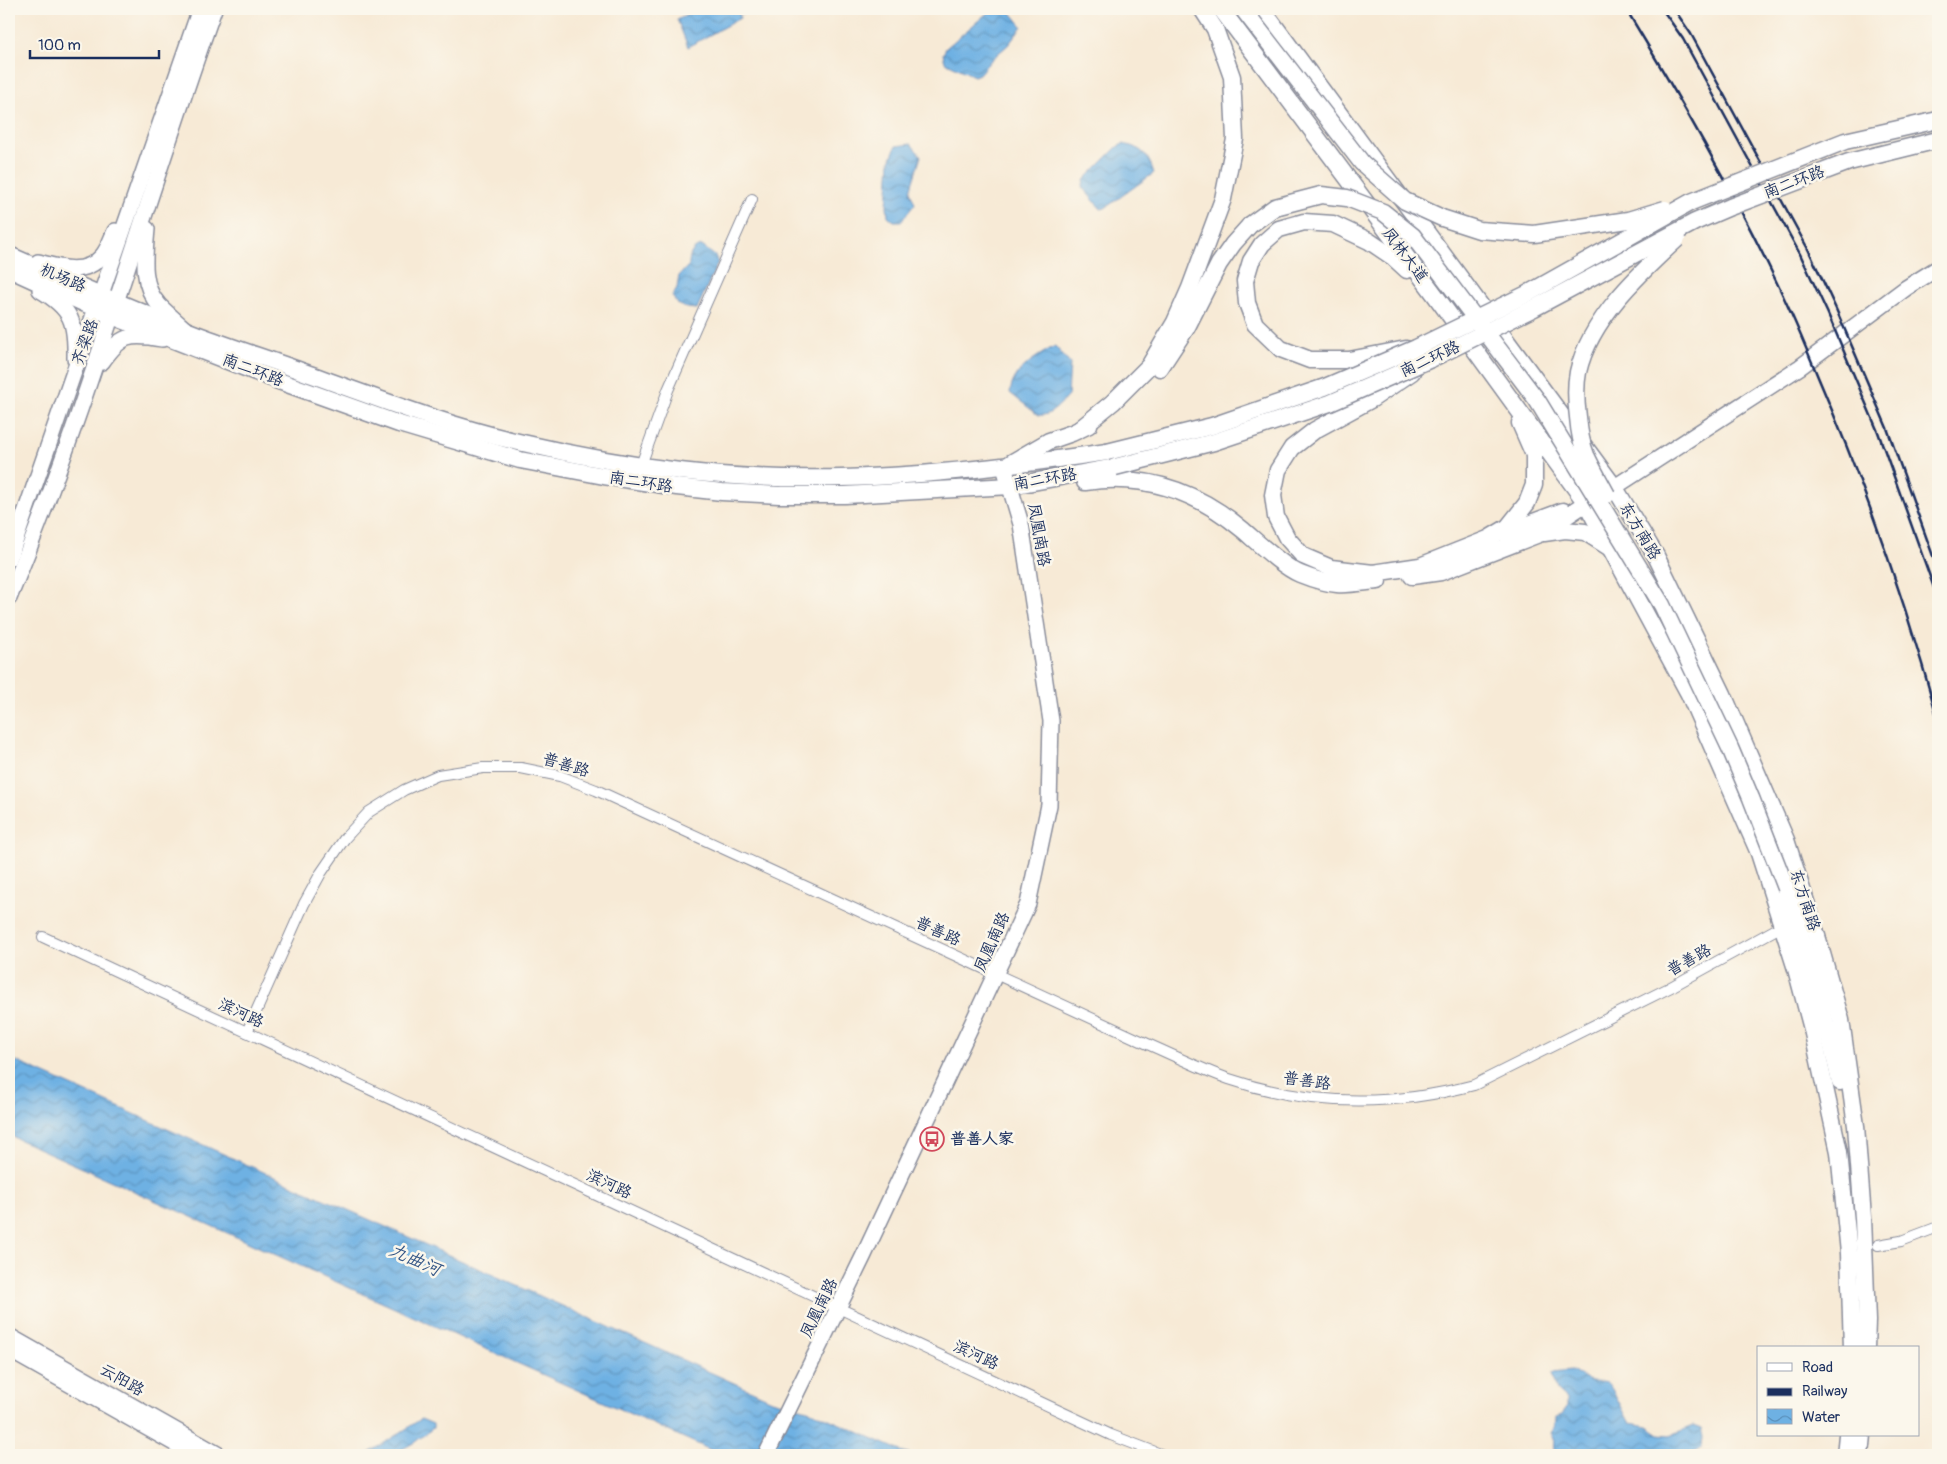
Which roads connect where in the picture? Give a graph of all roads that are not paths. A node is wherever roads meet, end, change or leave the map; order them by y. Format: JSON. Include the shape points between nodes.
{"nodes":[{"id":1,"x":200,"y":9,"type":"edge"},
{"id":2,"x":214,"y":9,"type":"edge"},
{"id":3,"x":1202,"y":9,"type":"edge"},
{"id":4,"x":1221,"y":9,"type":"edge"},
{"id":5,"x":1244,"y":9,"type":"edge"},
{"id":6,"x":1262,"y":9,"type":"edge"},
{"id":7,"x":1938,"y":120,"type":"edge"},
{"id":8,"x":1938,"y":140,"type":"edge"},
{"id":9,"x":752,"y":199,"type":"dead end"},
{"id":10,"x":142,"y":202,"type":"junction"},
{"id":11,"x":1692,"y":202,"type":"junction"},
{"id":12,"x":1695,"y":222,"type":"junction"},
{"id":13,"x":9,"y":254,"type":"edge"},
{"id":14,"x":1938,"y":268,"type":"edge"},
{"id":15,"x":9,"y":270,"type":"edge"},
{"id":16,"x":1435,"y":295,"type":"junction"},
{"id":17,"x":99,"y":301,"type":"junction"},
{"id":18,"x":115,"y":309,"type":"junction"},
{"id":19,"x":1181,"y":324,"type":"junction"},
{"id":20,"x":184,"y":336,"type":"junction"},
{"id":21,"x":1416,"y":348,"type":"junction"},
{"id":22,"x":1431,"y":359,"type":"junction"},
{"id":23,"x":75,"y":372,"type":"junction"},
{"id":24,"x":90,"y":380,"type":"junction"},
{"id":25,"x":1508,"y":396,"type":"junction"},
{"id":26,"x":469,"y":437,"type":"junction"},
{"id":27,"x":642,"y":464,"type":"junction"},
{"id":28,"x":1004,"y":467,"type":"junction"},
{"id":29,"x":1011,"y":486,"type":"junction"},
{"id":30,"x":1615,"y":488,"type":"junction"},
{"id":31,"x":1586,"y":503,"type":"junction"},
{"id":32,"x":1539,"y":534,"type":"junction"},
{"id":33,"x":1488,"y":539,"type":"junction"},
{"id":34,"x":1613,"y":550,"type":"junction"},
{"id":35,"x":9,"y":559,"type":"edge"},
{"id":36,"x":9,"y":598,"type":"edge"},
{"id":37,"x":1662,"y":605,"type":"junction"},
{"id":38,"x":1782,"y":926,"type":"junction"},
{"id":39,"x":42,"y":937,"type":"dead end"},
{"id":40,"x":997,"y":975,"type":"junction"},
{"id":41,"x":247,"y":1032,"type":"junction"},
{"id":42,"x":1858,"y":1165,"type":"junction"},
{"id":43,"x":1938,"y":1227,"type":"edge"},
{"id":44,"x":1878,"y":1245,"type":"dead end"},
{"id":45,"x":838,"y":1308,"type":"junction"},
{"id":46,"x":9,"y":1336,"type":"edge"},
{"id":47,"x":1852,"y":1346,"type":"edge"},
{"id":48,"x":1866,"y":1346,"type":"edge"},
{"id":49,"x":9,"y":1350,"type":"edge"},
{"id":50,"x":1847,"y":1436,"type":"edge"},
{"id":51,"x":1862,"y":1436,"type":"edge"},
{"id":52,"x":195,"y":1455,"type":"edge"},
{"id":53,"x":219,"y":1455,"type":"edge"},
{"id":54,"x":766,"y":1455,"type":"edge"},
{"id":55,"x":1163,"y":1455,"type":"edge"},
{"id":56,"x":1845,"y":1455,"type":"edge"},
{"id":57,"x":1860,"y":1455,"type":"edge"}],
"edges":[{"from":1,"to":10,"type":"street","name":"齐梁路"},
{"from":2,"to":10,"type":"street","name":"齐梁路"},
{"from":3,"to":19,"type":"main road","via":[[1215,30],[1232,77],[1235,139],[1223,199],[1190,288]]},
{"from":4,"to":16,"type":"main road","name":"凤林大道"},
{"from":5,"to":11,"type":"main road","bridge":true,"via":[[1362,163],[1405,201],[1442,218],[1479,230],[1534,234],[1628,220]]},
{"from":6,"to":30,"type":"main road","name":"凤林大道"},
{"from":7,"to":11,"type":"main road","name":"南二环路","bridge":true,"via":[[1845,141]]},
{"from":8,"to":12,"type":"main road","name":"南二环路","bridge":true,"via":[[1849,162]]},
{"from":9,"to":27,"type":"street","via":[[668,390]]},
{"from":10,"to":13,"type":"street","via":[[120,222],[104,255],[94,264],[78,270],[64,269]]},
{"from":10,"to":17,"type":"street","name":"齐梁路"},
{"from":10,"to":18,"type":"street","name":"齐梁路"},
{"from":10,"to":20,"type":"street","via":[[146,281],[157,303]]},
{"from":11,"to":21,"type":"main road","name":"南二环路","bridge":true,"via":[[1527,294]]},
{"from":12,"to":22,"type":"main road","name":"南二环路","bridge":true},
{"from":12,"to":37,"type":"main road","bridge":true,"via":[[1611,307],[1592,336],[1578,371],[1578,427],[1586,454]]},
{"from":13,"to":17,"type":"main road","name":"机场路"},
{"from":14,"to":30,"type":"street","via":[[1800,367]]},
{"from":15,"to":17,"type":"main road","name":"机场路"},
{"from":15,"to":23,"type":"street","via":[[59,301],[69,313],[75,334]]},
{"from":16,"to":21,"type":"main road","bridge":true,"via":[[1394,258],[1369,241],[1333,224],[1304,222],[1279,229],[1262,244],[1251,261],[1244,281],[1247,303],[1255,324],[1280,349],[1310,360],[1349,360]]},
{"from":16,"to":25,"type":"main road","name":"凤林大道"},
{"from":17,"to":18,"type":"main road","name":"机场路"},
{"from":17,"to":23,"type":"street","name":"齐梁路"},
{"from":18,"to":20,"type":"main road","name":"南二环路"},
{"from":18,"to":24,"type":"street","name":"齐梁路"},
{"from":19,"to":28,"type":"main road","via":[[1158,372],[1118,410],[1049,441]]},
{"from":19,"to":37,"type":"main road","bridge":true,"via":[[1233,244],[1250,224],[1275,207],[1321,195],[1347,198],[1383,212],[1413,236],[1537,400]]},
{"from":20,"to":24,"type":"street","via":[[127,336],[112,347]]},
{"from":20,"to":26,"type":"main road","name":"南二环路","via":[[404,408]]},
{"from":21,"to":28,"type":"main road","name":"南二环路","bridge":true,"via":[[1325,387],[1221,422],[1107,452]]},
{"from":22,"to":29,"type":"main road","name":"南二环路","bridge":true,"via":[[1330,404],[1214,442],[1115,467]]},
{"from":22,"to":33,"type":"main road","bridge":true,"via":[[1372,399],[1315,430],[1292,448],[1278,470],[1272,494],[1276,517],[1287,538],[1304,556],[1331,568],[1373,573],[1420,566]]},
{"from":23,"to":35,"type":"street","name":"齐梁路"},
{"from":24,"to":36,"type":"street","name":"齐梁路"},
{"from":25,"to":31,"type":"main road","name":"凤林大道"},
{"from":25,"to":33,"type":"main road","via":[[1534,456],[1534,485],[1527,503],[1508,527]]},
{"from":26,"to":27,"type":"main road","name":"南二环路"},
{"from":26,"to":29,"type":"main road","name":"南二环路","via":[[520,460],[604,476],[722,492],[844,495]]},
{"from":27,"to":28,"type":"main road","name":"南二环路","via":[[680,471],[782,478],[904,476]]},
{"from":28,"to":29,"type":"street","name":"凤凰南路"},
{"from":29,"to":32,"type":"main road","via":[[1136,480],[1178,489],[1228,517],[1299,574],[1336,584],[1441,572]]},
{"from":29,"to":40,"type":"street","name":"凤凰南路","via":[[1021,524],[1051,722],[1049,805],[1028,904]]},
{"from":30,"to":31,"type":"street"},
{"from":30,"to":42,"type":"main road","name":"东方南路","via":[[1656,556],[1723,694],[1786,840],[1841,1020],[1856,1126]]},
{"from":31,"to":32,"type":"main road"},
{"from":31,"to":33,"type":"main road"},
{"from":31,"to":34,"type":"main road","name":"东方南路"},
{"from":32,"to":34,"type":"main road","via":[[1565,530],[1585,532]]},
{"from":34,"to":38,"type":"main road","name":"东方南路","via":[[1690,694],[1759,853]]},
{"from":37,"to":42,"type":"main road","bridge":true,"via":[[1752,798],[1786,888],[1832,1048]]},
{"from":38,"to":40,"type":"street","name":"普善路","via":[[1669,988],[1474,1086],[1440,1095],[1396,1100],[1345,1102],[1304,1098],[1228,1079]]},
{"from":38,"to":47,"type":"main road","name":"东方南路","via":[[1812,1029],[1839,1152],[1850,1253]]},
{"from":39,"to":41,"type":"street","name":"滨河路"},
{"from":40,"to":41,"type":"street","name":"普善路","via":[[596,790],[560,776],[521,768],[483,768],[438,775],[404,790],[370,812],[345,838],[304,904]]},
{"from":40,"to":45,"type":"street","name":"凤凰南路"},
{"from":41,"to":45,"type":"street","name":"滨河路"},
{"from":42,"to":48,"type":"main road","name":"东方南路","via":[[1863,1218]]},
{"from":43,"to":44,"type":"street","via":[[1901,1241]]},
{"from":45,"to":54,"type":"street","name":"凤凰南路"},
{"from":45,"to":55,"type":"street","name":"滨河路","via":[[1112,1436]]},
{"from":46,"to":53,"type":"street","name":"云阳路"},
{"from":49,"to":52,"type":"street","name":"云阳路"},
{"from":50,"to":56,"type":"main road"},
{"from":51,"to":57,"type":"main road"}]}
